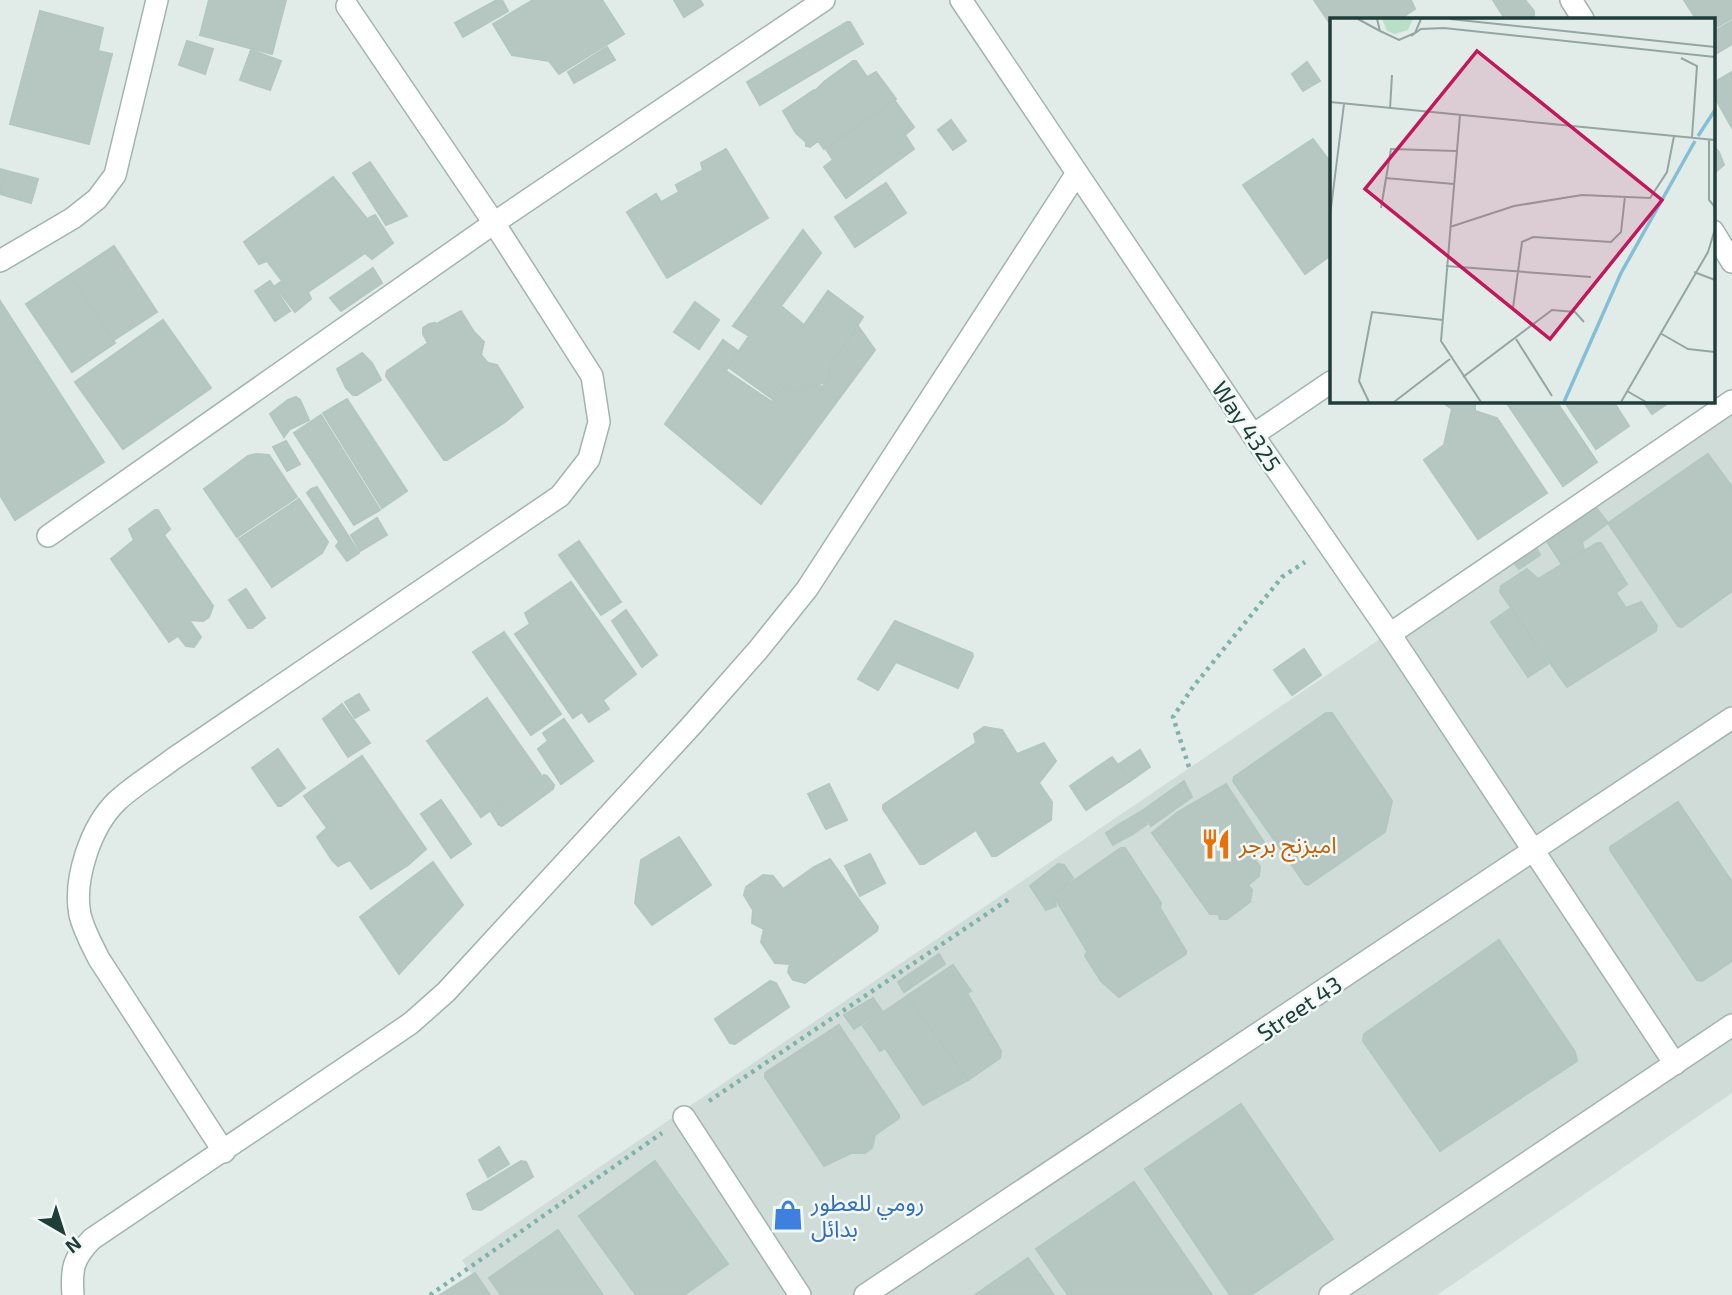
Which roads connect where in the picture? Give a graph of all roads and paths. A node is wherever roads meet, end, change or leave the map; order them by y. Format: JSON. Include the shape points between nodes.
{"nodes":[{"id":1,"x":157,"y":0,"type":"edge"},
{"id":2,"x":824,"y":0,"type":"edge"},
{"id":3,"x":961,"y":0,"type":"edge"},
{"id":4,"x":1571,"y":0,"type":"edge"},
{"id":5,"x":347,"y":6,"type":"dead end"},
{"id":6,"x":1582,"y":18,"type":"edge"},
{"id":7,"x":1077,"y":173,"type":"junction"},
{"id":8,"x":494,"y":223,"type":"junction"},
{"id":9,"x":1714,"y":233,"type":"edge"},
{"id":10,"x":0,"y":261,"type":"edge"},
{"id":11,"x":1732,"y":262,"type":"edge"},
{"id":12,"x":1330,"y":383,"type":"edge"},
{"id":13,"x":1732,"y":401,"type":"edge"},
{"id":14,"x":1252,"y":435,"type":"junction"},
{"id":15,"x":48,"y":536,"type":"dead end"},
{"id":16,"x":1329,"y":547,"type":"junction"},
{"id":17,"x":1390,"y":634,"type":"junction"},
{"id":18,"x":1732,"y":718,"type":"edge"},
{"id":19,"x":1189,"y":767,"type":"dead end"},
{"id":20,"x":1534,"y":852,"type":"junction"},
{"id":21,"x":1012,"y":897,"type":"dead end"},
{"id":22,"x":1732,"y":1025,"type":"edge"},
{"id":23,"x":1675,"y":1064,"type":"junction"},
{"id":24,"x":684,"y":1118,"type":"junction"},
{"id":25,"x":224,"y":1152,"type":"junction"},
{"id":26,"x":73,"y":1295,"type":"edge"},
{"id":27,"x":430,"y":1295,"type":"edge"},
{"id":28,"x":800,"y":1295,"type":"edge"},
{"id":29,"x":865,"y":1295,"type":"edge"},
{"id":30,"x":1330,"y":1295,"type":"edge"}],
"edges":[{"from":1,"to":10,"type":"street","via":[[115,175],[97,199],[73,218]]},
{"from":2,"to":8,"type":"street"},
{"from":3,"to":7,"type":"street","name":"Way 4325"},
{"from":4,"to":6,"type":"street"},
{"from":5,"to":8,"type":"street"},
{"from":7,"to":14,"type":"street","name":"Way 4325"},
{"from":7,"to":25,"type":"street","via":[[807,589],[758,650],[446,992],[411,1023]]},
{"from":8,"to":15,"type":"street"},
{"from":8,"to":25,"type":"street","via":[[592,376],[599,422],[589,459],[560,496],[126,794],[102,819],[89,846],[79,897],[85,930],[99,959]]},
{"from":9,"to":11,"type":"street"},
{"from":12,"to":14,"type":"street"},
{"from":13,"to":17,"type":"street"},
{"from":14,"to":16,"type":"street","name":"Way 4325"},
{"from":16,"to":17,"type":"street","name":"Way 4325"},
{"from":16,"to":19,"type":"path","via":[[1282,577],[1173,717]]},
{"from":17,"to":20,"type":"street","name":"Way 4325"},
{"from":18,"to":20,"type":"street","name":"Street 43"},
{"from":20,"to":23,"type":"street","name":"Way 4325"},
{"from":20,"to":29,"type":"street","name":"Street 43"},
{"from":21,"to":24,"type":"path"},
{"from":22,"to":23,"type":"street"},
{"from":23,"to":30,"type":"street"},
{"from":24,"to":27,"type":"path"},
{"from":24,"to":28,"type":"street"},
{"from":25,"to":26,"type":"street","via":[[92,1239],[76,1258]]}]}
